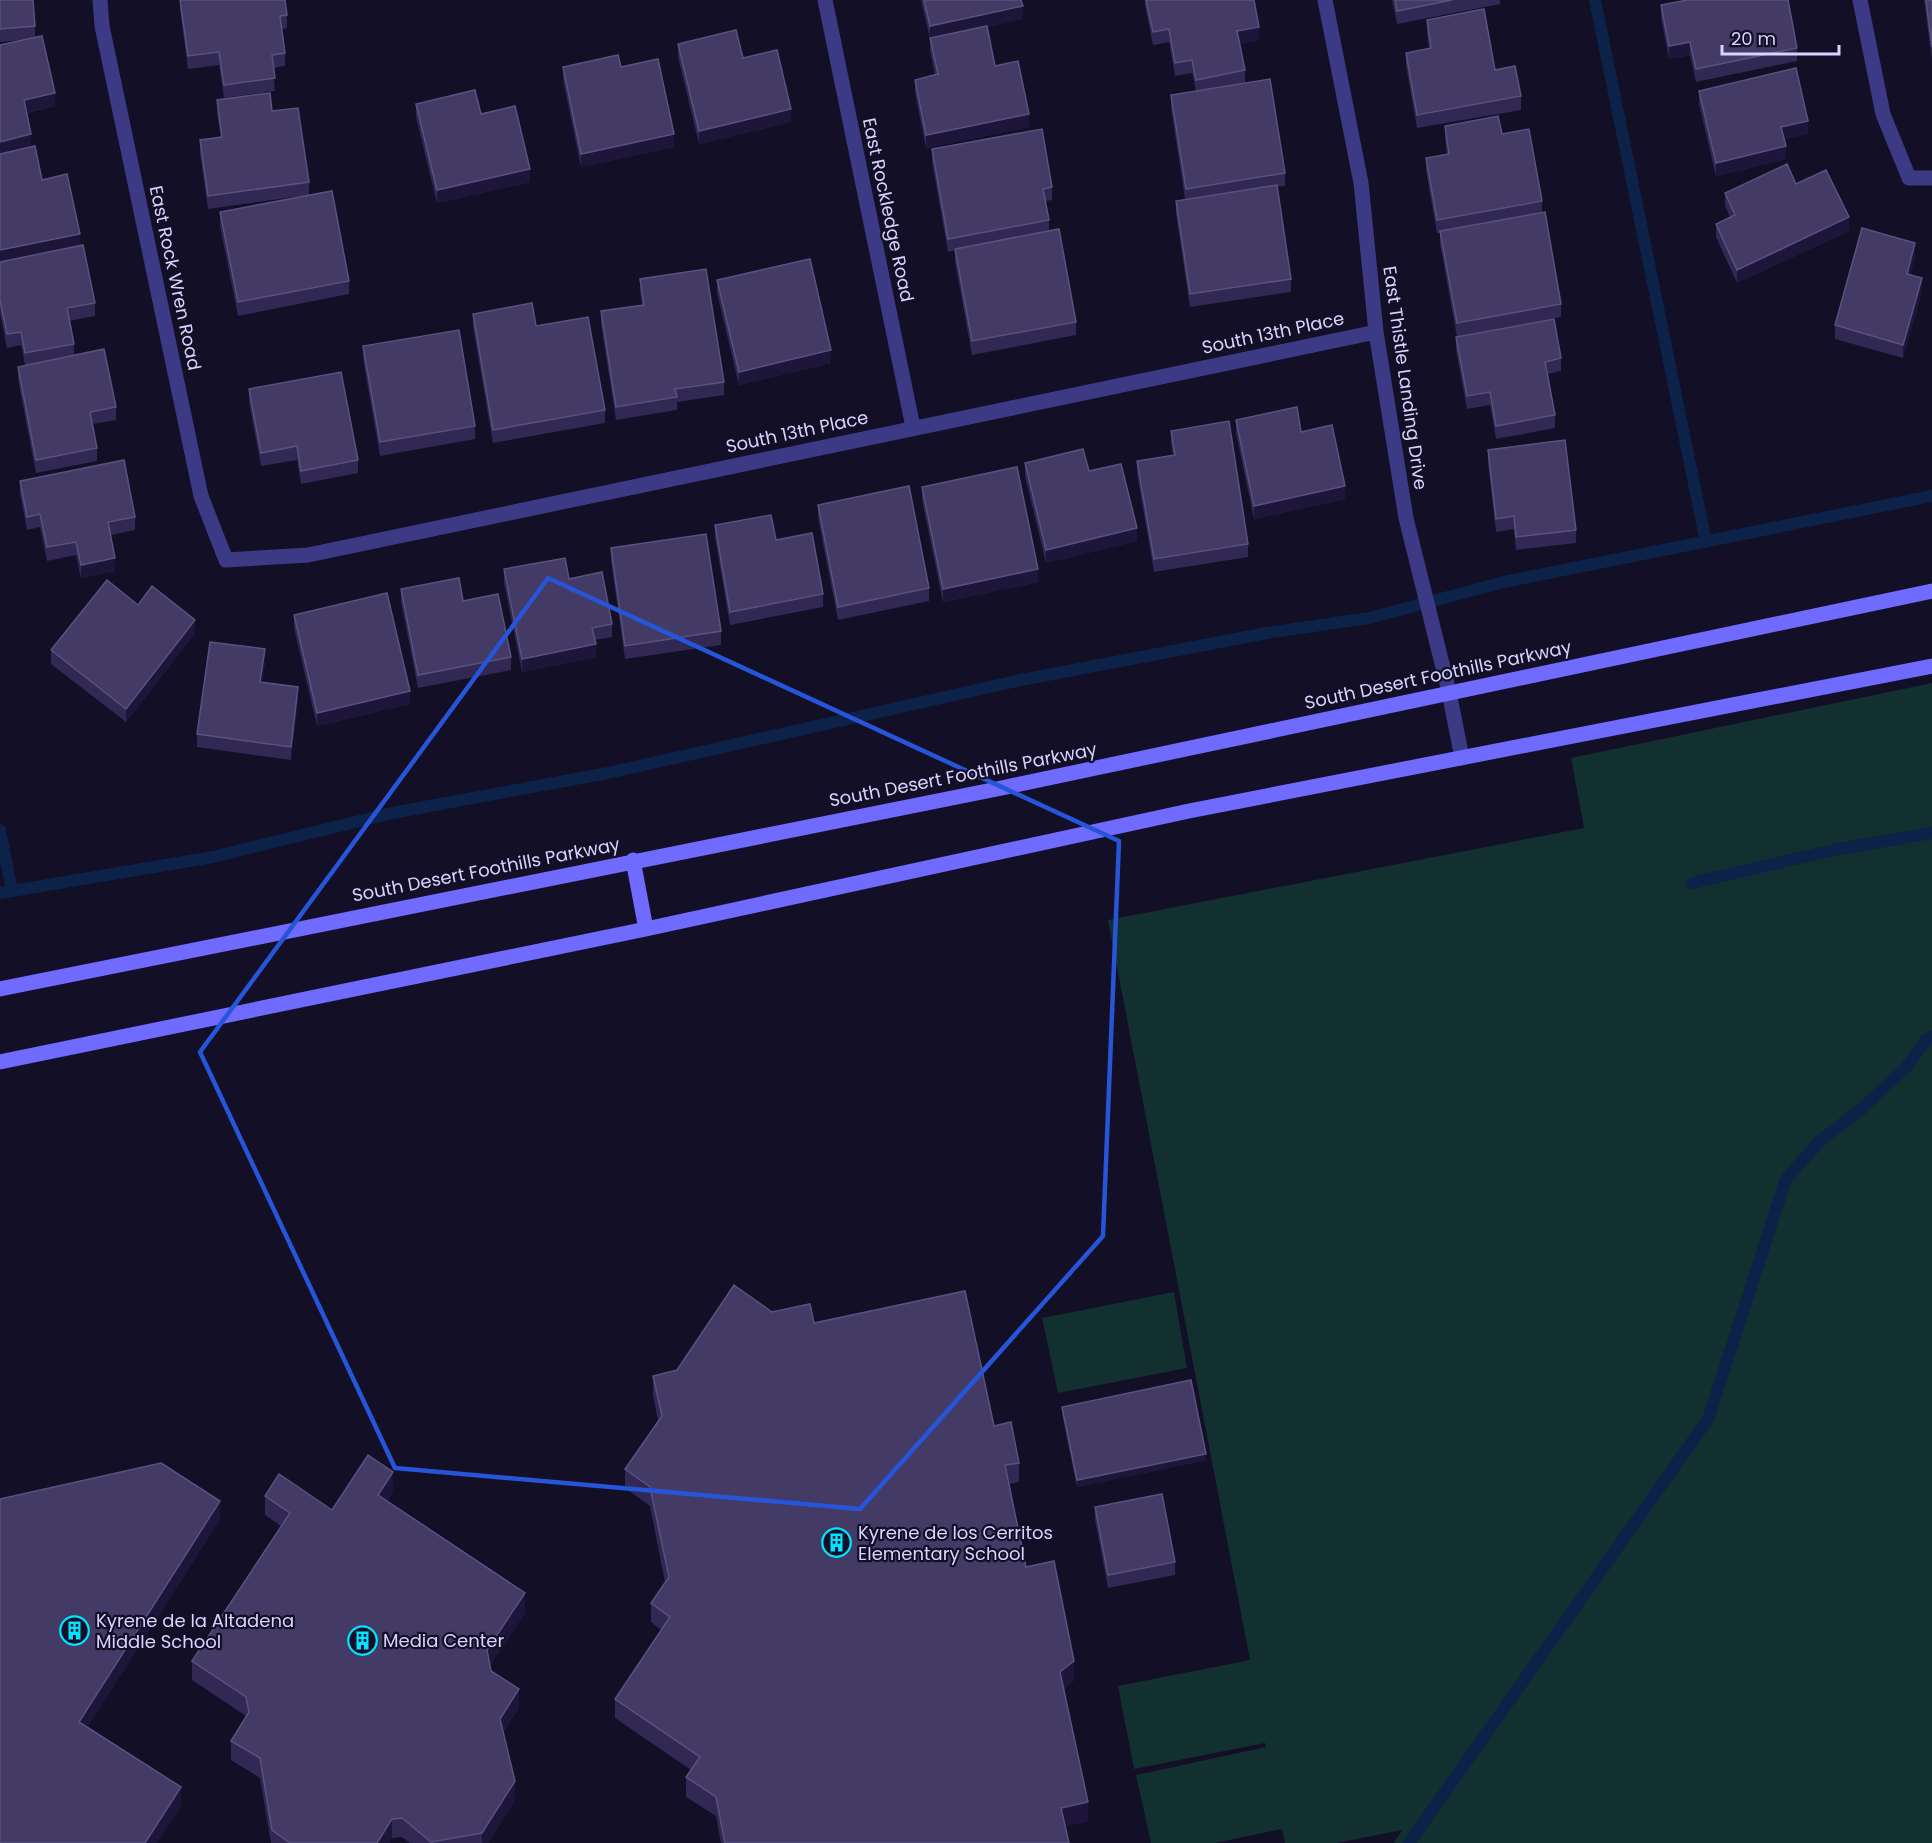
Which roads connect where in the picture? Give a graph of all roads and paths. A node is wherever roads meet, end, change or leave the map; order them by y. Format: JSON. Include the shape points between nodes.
{"nodes":[{"id":1,"x":100,"y":0,"type":"edge"},
{"id":2,"x":825,"y":0,"type":"edge"},
{"id":3,"x":1324,"y":0,"type":"edge"},
{"id":4,"x":1860,"y":0,"type":"edge"},
{"id":5,"x":1932,"y":178,"type":"edge"},
{"id":6,"x":1376,"y":332,"type":"junction"},
{"id":7,"x":914,"y":427,"type":"junction"},
{"id":8,"x":226,"y":560,"type":"joint"},
{"id":9,"x":1932,"y":591,"type":"edge"},
{"id":10,"x":1932,"y":666,"type":"edge"},
{"id":11,"x":1449,"y":692,"type":"junction"},
{"id":12,"x":1462,"y":758,"type":"junction"},
{"id":13,"x":633,"y":860,"type":"junction"},
{"id":14,"x":646,"y":929,"type":"junction"},
{"id":15,"x":0,"y":990,"type":"edge"},
{"id":16,"x":0,"y":1062,"type":"edge"}],
"edges":[{"from":1,"to":8,"type":"street","name":"East Rock Wren Road","via":[[102,26],[201,496]]},
{"from":2,"to":7,"type":"street","name":"East Rockledge Road"},
{"from":3,"to":6,"type":"street","name":"East Thistle Landing Drive","via":[[1361,183]]},
{"from":4,"to":5,"type":"street","via":[[1883,114],[1910,178]]},
{"from":6,"to":7,"type":"street","name":"South 13th Place"},
{"from":6,"to":11,"type":"street","name":"East Thistle Landing Drive","via":[[1406,518]]},
{"from":7,"to":8,"type":"street","name":"South 13th Place","via":[[308,555]]},
{"from":9,"to":11,"type":"street","name":"South Desert Foothills Parkway"},
{"from":10,"to":12,"type":"street"},
{"from":11,"to":12,"type":"street","name":"East Thistle Landing Drive"},
{"from":11,"to":13,"type":"street","name":"South Desert Foothills Parkway","via":[[992,790]]},
{"from":12,"to":14,"type":"street","via":[[1177,813]]},
{"from":13,"to":14,"type":"street"},
{"from":13,"to":15,"type":"street","name":"South Desert Foothills Parkway"},
{"from":14,"to":16,"type":"street"}]}
